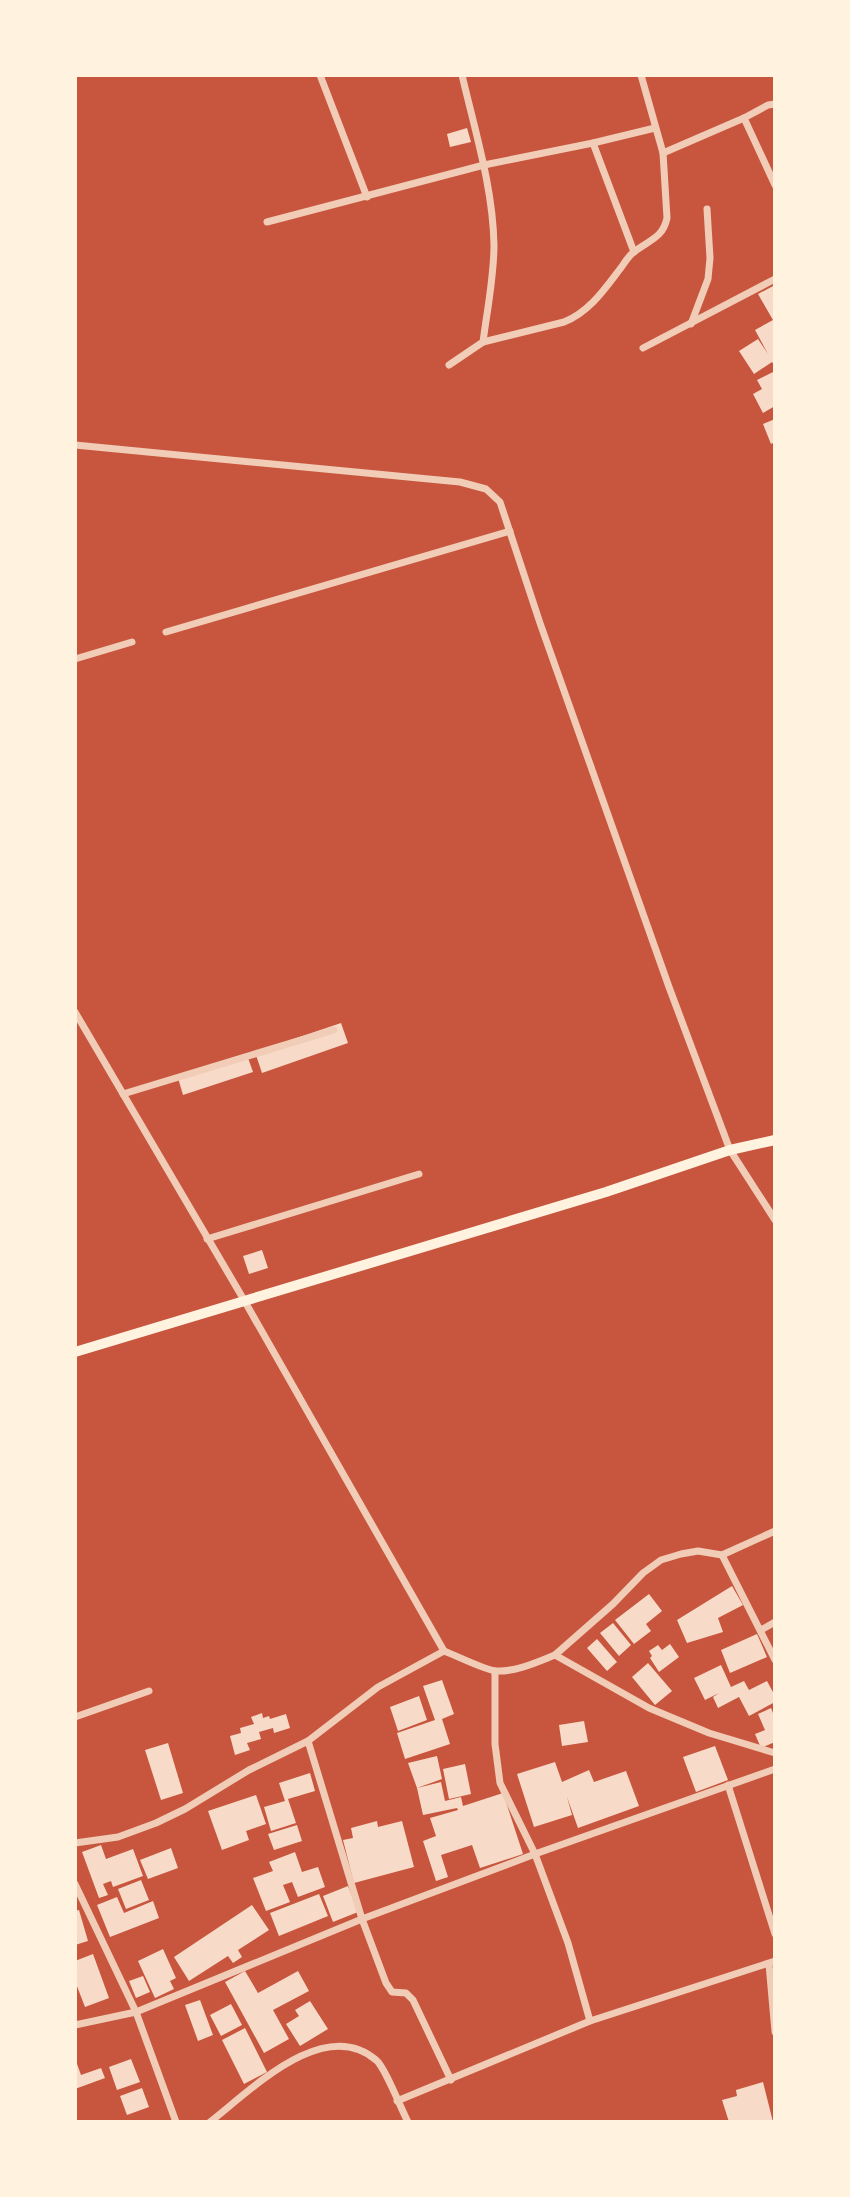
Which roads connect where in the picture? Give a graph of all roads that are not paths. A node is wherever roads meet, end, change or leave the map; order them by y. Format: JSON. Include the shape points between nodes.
{"nodes":[{"id":1,"x":320,"y":75,"type":"edge"},
{"id":2,"x":462,"y":75,"type":"edge"},
{"id":3,"x":641,"y":75,"type":"edge"},
{"id":4,"x":775,"y":104,"type":"edge"},
{"id":5,"x":744,"y":118,"type":"junction"},
{"id":6,"x":655,"y":128,"type":"junction"},
{"id":7,"x":593,"y":143,"type":"junction"},
{"id":8,"x":663,"y":153,"type":"junction"},
{"id":9,"x":484,"y":166,"type":"junction"},
{"id":10,"x":775,"y":185,"type":"edge"},
{"id":11,"x":367,"y":197,"type":"junction"},
{"id":12,"x":707,"y":209,"type":"dead end"},
{"id":13,"x":267,"y":222,"type":"dead end"},
{"id":14,"x":634,"y":252,"type":"junction"},
{"id":15,"x":775,"y":279,"type":"edge"},
{"id":16,"x":691,"y":325,"type":"junction"},
{"id":17,"x":483,"y":342,"type":"junction"},
{"id":18,"x":643,"y":348,"type":"dead end"},
{"id":19,"x":449,"y":365,"type":"dead end"},
{"id":20,"x":75,"y":445,"type":"edge"},
{"id":21,"x":510,"y":531,"type":"junction"},
{"id":22,"x":166,"y":632,"type":"dead end"},
{"id":23,"x":131,"y":642,"type":"dead end"},
{"id":24,"x":75,"y":659,"type":"edge"},
{"id":25,"x":75,"y":1012,"type":"edge"},
{"id":26,"x":334,"y":1030,"type":"dead end"},
{"id":27,"x":123,"y":1094,"type":"junction"},
{"id":28,"x":775,"y":1140,"type":"edge"},
{"id":29,"x":730,"y":1150,"type":"junction"},
{"id":30,"x":419,"y":1174,"type":"dead end"},
{"id":31,"x":775,"y":1220,"type":"edge"},
{"id":32,"x":207,"y":1239,"type":"junction"},
{"id":33,"x":244,"y":1300,"type":"junction"},
{"id":34,"x":75,"y":1353,"type":"edge"},
{"id":35,"x":774,"y":1532,"type":"edge"},
{"id":36,"x":722,"y":1555,"type":"junction"},
{"id":37,"x":775,"y":1622,"type":"edge"},
{"id":38,"x":761,"y":1630,"type":"junction"},
{"id":39,"x":444,"y":1651,"type":"junction"},
{"id":40,"x":555,"y":1655,"type":"junction"},
{"id":41,"x":775,"y":1660,"type":"edge"},
{"id":42,"x":495,"y":1671,"type":"junction"},
{"id":43,"x":149,"y":1691,"type":"dead end"},
{"id":44,"x":75,"y":1717,"type":"edge"},
{"id":45,"x":308,"y":1741,"type":"junction"},
{"id":46,"x":775,"y":1753,"type":"edge"},
{"id":47,"x":775,"y":1769,"type":"edge"},
{"id":48,"x":728,"y":1785,"type":"junction"},
{"id":49,"x":75,"y":1843,"type":"edge"},
{"id":50,"x":535,"y":1854,"type":"junction"},
{"id":51,"x":75,"y":1884,"type":"edge"},
{"id":52,"x":362,"y":1919,"type":"junction"},
{"id":53,"x":775,"y":1934,"type":"edge"},
{"id":54,"x":772,"y":1963,"type":"edge"},
{"id":55,"x":136,"y":2012,"type":"junction"},
{"id":56,"x":590,"y":2021,"type":"junction"},
{"id":57,"x":75,"y":2025,"type":"edge"},
{"id":58,"x":775,"y":2032,"type":"edge"},
{"id":59,"x":451,"y":2080,"type":"junction"},
{"id":60,"x":397,"y":2101,"type":"junction"},
{"id":61,"x":176,"y":2122,"type":"edge"},
{"id":62,"x":210,"y":2122,"type":"edge"},
{"id":63,"x":408,"y":2122,"type":"edge"}],
"edges":[{"from":1,"to":11,"type":"street"},
{"from":2,"to":9,"type":"street"},
{"from":3,"to":6,"type":"street"},
{"from":4,"to":5,"type":"street"},
{"from":5,"to":8,"type":"street"},
{"from":5,"to":10,"type":"street"},
{"from":6,"to":7,"type":"street"},
{"from":6,"to":8,"type":"street"},
{"from":7,"to":9,"type":"street"},
{"from":7,"to":14,"type":"street"},
{"from":8,"to":14,"type":"street","via":[[666,227]]},
{"from":9,"to":11,"type":"street"},
{"from":9,"to":17,"type":"street","via":[[494,249]]},
{"from":11,"to":13,"type":"street"},
{"from":12,"to":16,"type":"street","via":[[708,279]]},
{"from":14,"to":17,"type":"street","via":[[577,317]]},
{"from":15,"to":16,"type":"street"},
{"from":16,"to":18,"type":"street"},
{"from":17,"to":19,"type":"street"},
{"from":20,"to":21,"type":"street","via":[[460,482],[486,489],[500,502]]},
{"from":21,"to":22,"type":"street"},
{"from":21,"to":29,"type":"street","via":[[659,961]]},
{"from":23,"to":24,"type":"street"},
{"from":25,"to":27,"type":"street"},
{"from":26,"to":27,"type":"street"},
{"from":27,"to":32,"type":"street"},
{"from":28,"to":29,"type":"main road"},
{"from":29,"to":31,"type":"street"},
{"from":29,"to":33,"type":"main road","via":[[417,1251]]},
{"from":30,"to":32,"type":"street"},
{"from":32,"to":33,"type":"street"},
{"from":33,"to":34,"type":"main road"},
{"from":33,"to":39,"type":"street"},
{"from":35,"to":36,"type":"street"},
{"from":36,"to":38,"type":"street"},
{"from":36,"to":40,"type":"street","via":[[698,1551],[661,1560]]},
{"from":37,"to":38,"type":"street"},
{"from":38,"to":41,"type":"street"},
{"from":39,"to":42,"type":"street"},
{"from":39,"to":45,"type":"street","via":[[378,1687]]},
{"from":40,"to":42,"type":"street"},
{"from":40,"to":46,"type":"street","via":[[649,1708],[709,1734]]},
{"from":42,"to":50,"type":"street","via":[[500,1783]]},
{"from":43,"to":44,"type":"street"},
{"from":45,"to":49,"type":"street","via":[[156,1823],[118,1837]]},
{"from":45,"to":52,"type":"street"},
{"from":47,"to":48,"type":"street"},
{"from":48,"to":50,"type":"street"},
{"from":48,"to":53,"type":"street"},
{"from":50,"to":52,"type":"street"},
{"from":50,"to":56,"type":"street","via":[[568,1943]]},
{"from":51,"to":55,"type":"street"},
{"from":52,"to":55,"type":"street"},
{"from":52,"to":59,"type":"street","via":[[386,1983],[392,1992],[406,1993],[412,2000]]},
{"from":54,"to":56,"type":"street"},
{"from":54,"to":58,"type":"street"},
{"from":55,"to":57,"type":"street"},
{"from":55,"to":61,"type":"street"},
{"from":56,"to":59,"type":"street"},
{"from":59,"to":60,"type":"street"},
{"from":60,"to":62,"type":"street","via":[[378,2061],[355,2048],[335,2045],[304,2053]]},
{"from":60,"to":63,"type":"street"}]}
